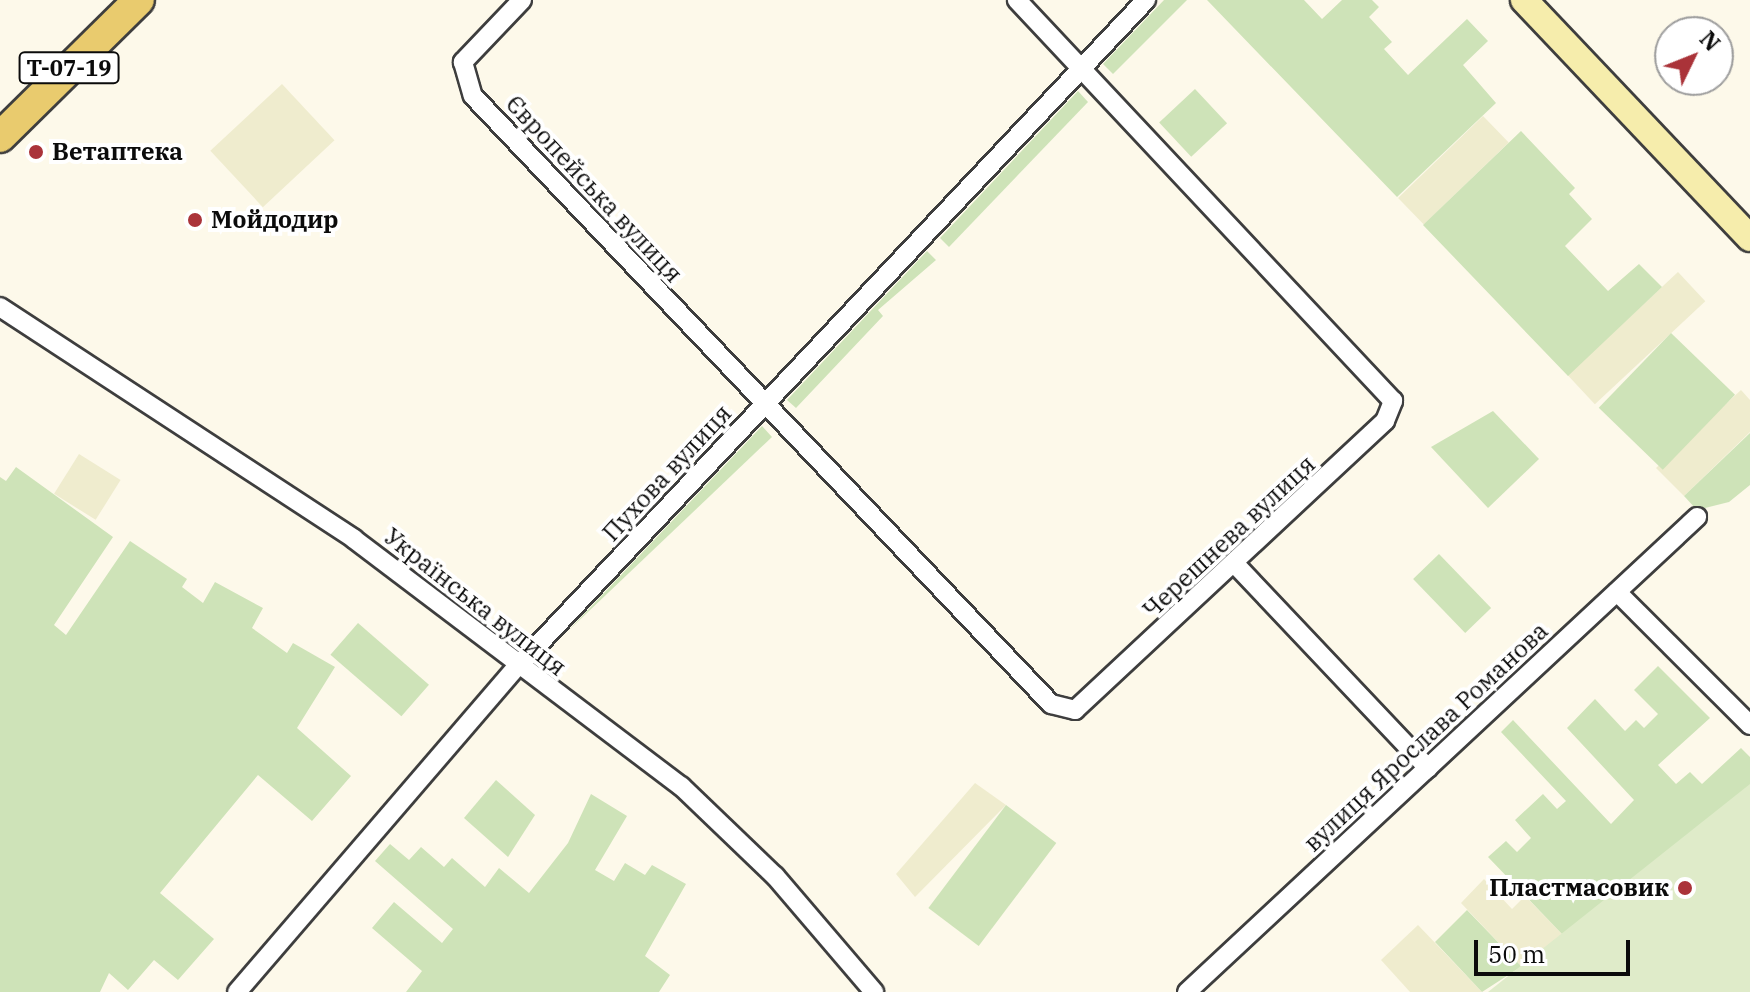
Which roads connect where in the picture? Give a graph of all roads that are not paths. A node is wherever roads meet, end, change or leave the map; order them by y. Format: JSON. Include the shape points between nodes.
{"nodes":[{"id":1,"x":139,"y":0,"type":"edge"},
{"id":2,"x":522,"y":0,"type":"edge"},
{"id":3,"x":1017,"y":0,"type":"edge"},
{"id":4,"x":1146,"y":0,"type":"edge"},
{"id":5,"x":1524,"y":0,"type":"edge"},
{"id":6,"x":1082,"y":68,"type":"junction"},
{"id":7,"x":0,"y":137,"type":"edge"},
{"id":8,"x":1750,"y":238,"type":"edge"},
{"id":9,"x":0,"y":307,"type":"edge"},
{"id":10,"x":764,"y":404,"type":"junction"},
{"id":11,"x":1697,"y":517,"type":"dead end"},
{"id":12,"x":1235,"y":564,"type":"junction"},
{"id":13,"x":1617,"y":592,"type":"junction"},
{"id":14,"x":517,"y":667,"type":"junction"},
{"id":15,"x":1750,"y":725,"type":"edge"},
{"id":16,"x":1428,"y":768,"type":"junction"},
{"id":17,"x":237,"y":992,"type":"edge"},
{"id":18,"x":874,"y":992,"type":"edge"},
{"id":19,"x":1187,"y":992,"type":"edge"}],
"edges":[{"from":1,"to":7,"type":"main road","number":"Т-07-19"},
{"from":2,"to":10,"type":"street","name":"Європейська вулиця","via":[[463,62],[473,96]]},
{"from":3,"to":6,"type":"street"},
{"from":4,"to":6,"type":"street","name":"Пухова вулиця"},
{"from":5,"to":8,"type":"street"},
{"from":6,"to":10,"type":"street","name":"Пухова вулиця"},
{"from":6,"to":12,"type":"street","name":"Черешнева вулиця","via":[[1393,401],[1385,421]]},
{"from":9,"to":14,"type":"street","name":"Українська вулиця","via":[[354,539]]},
{"from":10,"to":12,"type":"street","name":"Черешнева вулиця","via":[[1064,711],[1084,707]]},
{"from":10,"to":14,"type":"street","name":"Пухова вулиця"},
{"from":11,"to":13,"type":"street","name":"вулиця Ярослава Романова"},
{"from":12,"to":16,"type":"street"},
{"from":13,"to":15,"type":"street"},
{"from":13,"to":16,"type":"street","name":"вулиця Ярослава Романова"},
{"from":14,"to":17,"type":"street","name":"Пухова вулиця"},
{"from":14,"to":18,"type":"street","name":"Українська вулиця","via":[[708,809]]},
{"from":16,"to":19,"type":"street","name":"вулиця Ярослава Романова"}]}
